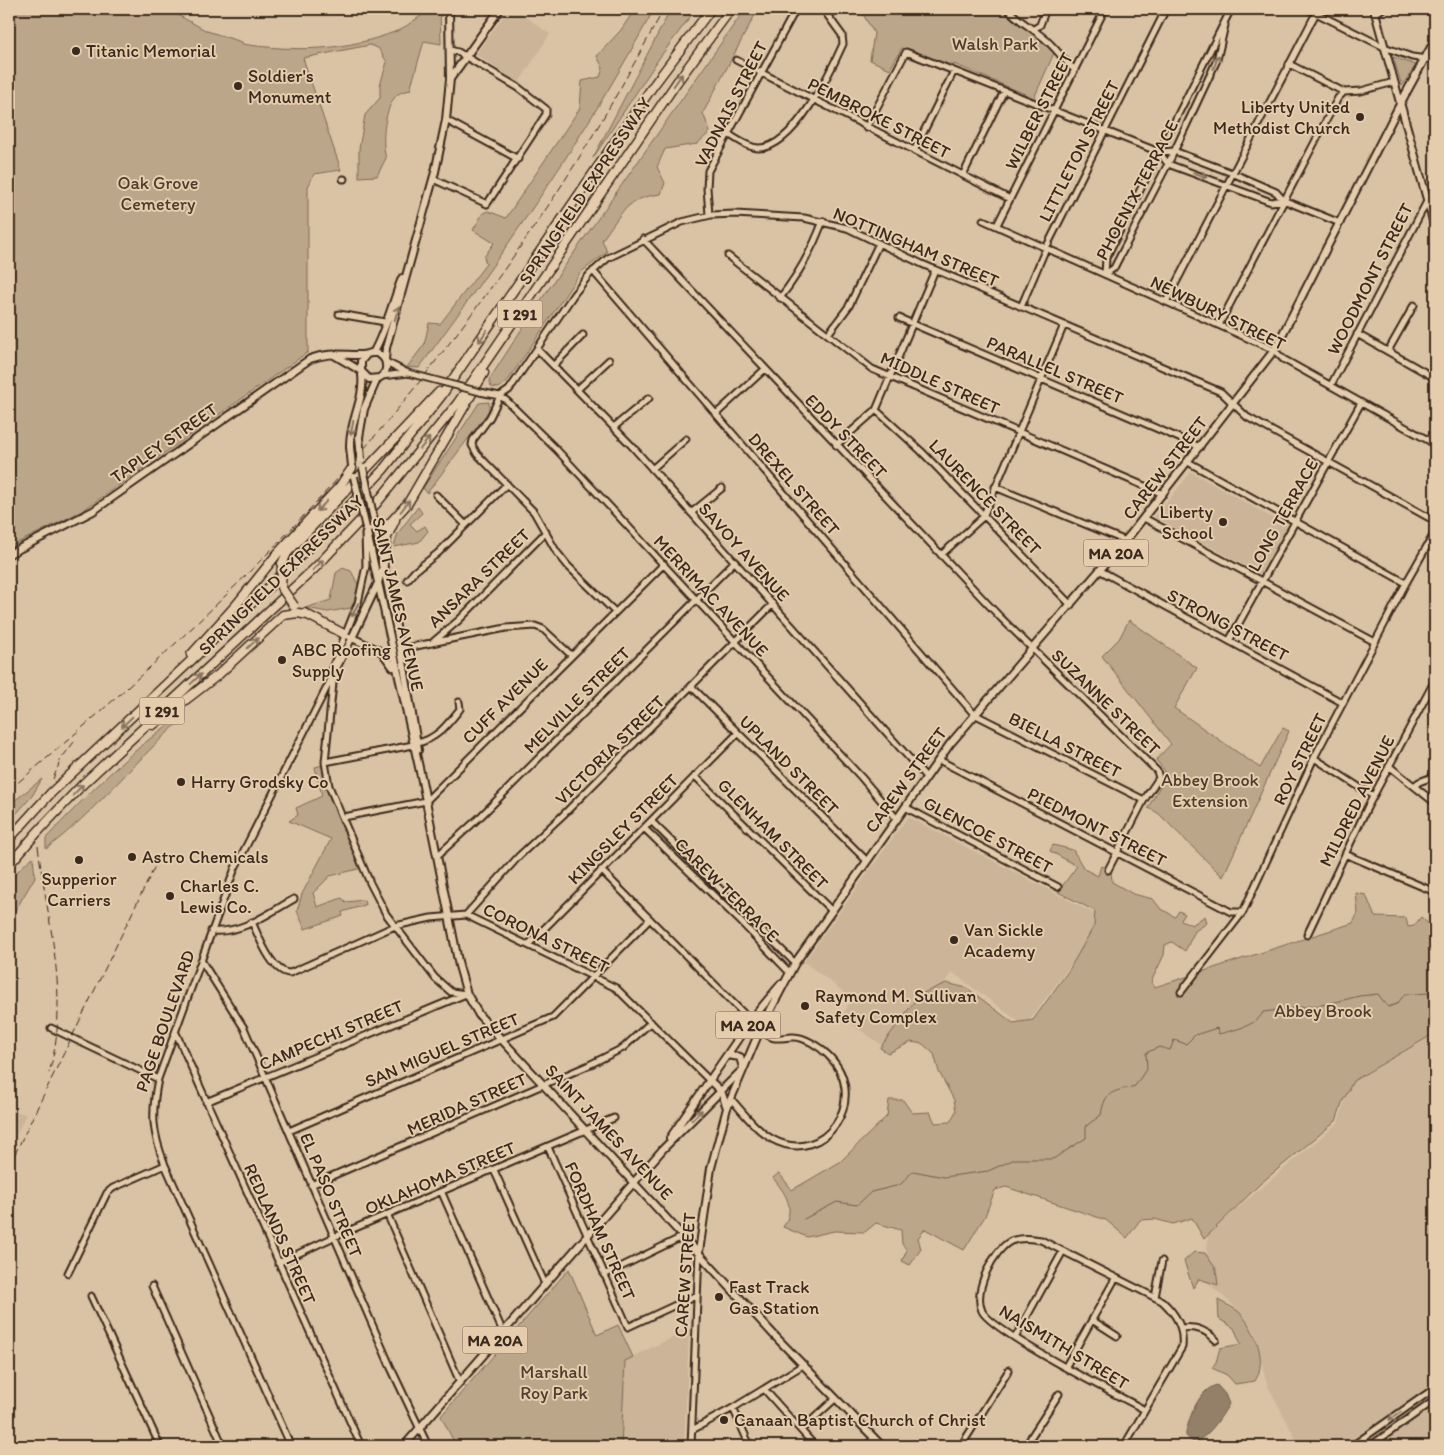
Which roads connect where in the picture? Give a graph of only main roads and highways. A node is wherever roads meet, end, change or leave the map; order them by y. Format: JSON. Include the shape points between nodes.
{"nodes":[{"id":1,"x":500,"y":9,"type":"edge"},
{"id":2,"x":711,"y":9,"type":"edge"},
{"id":3,"x":731,"y":9,"type":"edge"},
{"id":4,"x":449,"y":10,"type":"edge"},
{"id":5,"x":1374,"y":11,"type":"edge"},
{"id":6,"x":1435,"y":40,"type":"edge"},
{"id":7,"x":450,"y":79,"type":"junction"},
{"id":8,"x":1400,"y":104,"type":"junction"},
{"id":9,"x":1435,"y":228,"type":"edge"},
{"id":10,"x":408,"y":264,"type":"junction"},
{"id":11,"x":497,"y":347,"type":"junction"},
{"id":12,"x":334,"y":354,"type":"junction"},
{"id":13,"x":370,"y":354,"type":"junction"},
{"id":14,"x":466,"y":360,"type":"junction"},
{"id":15,"x":385,"y":361,"type":"junction"},
{"id":16,"x":362,"y":373,"type":"junction"},
{"id":17,"x":379,"y":378,"type":"junction"},
{"id":18,"x":352,"y":467,"type":"junction"},
{"id":19,"x":395,"y":520,"type":"junction"},
{"id":20,"x":375,"y":524,"type":"junction"},
{"id":21,"x":366,"y":528,"type":"junction"},
{"id":22,"x":9,"y":554,"type":"edge"},
{"id":23,"x":383,"y":564,"type":"junction"},
{"id":24,"x":378,"y":583,"type":"junction"},
{"id":25,"x":308,"y":615,"type":"junction"},
{"id":26,"x":344,"y":634,"type":"joint"},
{"id":27,"x":352,"y":638,"type":"junction"},
{"id":28,"x":170,"y":680,"type":"junction"},
{"id":29,"x":400,"y":682,"type":"junction"},
{"id":30,"x":133,"y":739,"type":"junction"},
{"id":31,"x":415,"y":744,"type":"junction"},
{"id":32,"x":9,"y":839,"type":"edge"},
{"id":33,"x":9,"y":865,"type":"edge"},
{"id":34,"x":790,"y":973,"type":"junction"},
{"id":35,"x":727,"y":1055,"type":"junction"},
{"id":36,"x":743,"y":1069,"type":"junction"},
{"id":37,"x":710,"y":1080,"type":"junction"},
{"id":38,"x":722,"y":1091,"type":"junction"},
{"id":39,"x":727,"y":1108,"type":"junction"},
{"id":40,"x":663,"y":1149,"type":"junction"},
{"id":41,"x":633,"y":1182,"type":"junction"},
{"id":42,"x":700,"y":1252,"type":"junction"},
{"id":43,"x":404,"y":1446,"type":"edge"},
{"id":44,"x":882,"y":1446,"type":"edge"}],
"edges":[{"from":1,"to":7,"type":"main road"},
{"from":2,"to":14,"type":"highway","name":"SPRINGFIELD EXPRESSWAY","number":"I 291","one_way":true,"via":[[648,94]]},
{"from":11,"to":3,"type":"highway","name":"SPRINGFIELD EXPRESSWAY","number":"I 291","one_way":true,"via":[[677,82]]},
{"from":4,"to":7,"type":"main road"},
{"from":5,"to":8,"type":"main road"},
{"from":6,"to":8,"type":"main road","name":"CAREW STREET","number":"MA 20A"},
{"from":7,"to":10,"type":"main road","via":[[446,120],[433,179]]},
{"from":8,"to":9,"type":"main road"},
{"from":8,"to":34,"type":"main road","name":"CAREW STREET","number":"MA 20A","via":[[1274,350],[1126,541],[974,714],[926,777]]},
{"from":10,"to":13,"type":"main road","via":[[379,342]]},
{"from":15,"to":10,"type":"main road","one_way":true},
{"from":19,"to":11,"type":"highway","one_way":true,"via":[[425,478]]},
{"from":30,"to":11,"type":"highway","name":"SPRINGFIELD EXPRESSWAY","number":"I 291","one_way":true,"via":[[315,568],[370,510],[457,404]]},
{"from":12,"to":13,"type":"main road","name":"TAPLEY STREET"},
{"from":12,"to":16,"type":"main road"},
{"from":12,"to":22,"type":"main road","name":"TAPLEY STREET","via":[[323,354],[305,362],[93,511]]},
{"from":13,"to":15,"type":"main road","via":[[380,355]]},
{"from":13,"to":16,"type":"main road","via":[[360,362]]},
{"from":14,"to":25,"type":"highway","bridge":true,"via":[[287,553],[280,574],[281,586],[294,606]]},
{"from":14,"to":28,"type":"highway","name":"SPRINGFIELD EXPRESSWAY","number":"I 291","via":[[420,424],[342,514]]},
{"from":15,"to":17,"type":"main road","via":[[386,371]]},
{"from":16,"to":17,"type":"main road","via":[[369,379]]},
{"from":16,"to":18,"type":"main road","name":"SAINT JAMES AVENUE","one_way":true,"bridge":true,"via":[[362,398],[353,423],[350,447]]},
{"from":17,"to":20,"type":"main road","name":"SAINT JAMES AVENUE","bridge":true,"via":[[364,409],[359,437]]},
{"from":18,"to":21,"type":"main road","name":"SAINT JAMES AVENUE","bridge":true},
{"from":18,"to":28,"type":"highway","one_way":true,"via":[[340,486]]},
{"from":19,"to":20,"type":"highway"},
{"from":19,"to":23,"type":"highway","via":[[387,537]]},
{"from":20,"to":21,"type":"highway"},
{"from":20,"to":23,"type":"main road","name":"SAINT JAMES AVENUE"},
{"from":21,"to":24,"type":"main road","name":"SAINT JAMES AVENUE"},
{"from":23,"to":24,"type":"main road","name":"PAGE BOULEVARD"},
{"from":23,"to":31,"type":"main road","name":"SAINT JAMES AVENUE","via":[[401,649]]},
{"from":24,"to":27,"type":"main road","name":"PAGE BOULEVARD"},
{"from":24,"to":29,"type":"main road","name":"SAINT JAMES AVENUE"},
{"from":25,"to":26,"type":"highway"},
{"from":30,"to":25,"type":"highway","one_way":true,"via":[[197,692],[283,615]]},
{"from":26,"to":27,"type":"main road"},
{"from":27,"to":29,"type":"main road","via":[[382,652],[390,660]]},
{"from":28,"to":32,"type":"highway","name":"SPRINGFIELD EXPRESSWAY","number":"I 291","one_way":true,"bridge":true,"via":[[51,793]]},
{"from":29,"to":31,"type":"main road","name":"SAINT JAMES AVENUE"},
{"from":33,"to":30,"type":"highway","name":"SPRINGFIELD EXPRESSWAY","number":"I 291","one_way":true,"bridge":true,"via":[[44,825]]},
{"from":31,"to":41,"type":"main road","name":"SAINT JAMES AVENUE","via":[[467,994],[479,1014]]},
{"from":34,"to":35,"type":"main road","name":"CAREW STREET","number":"MA 20A"},
{"from":34,"to":36,"type":"main road","name":"CAREW STREET","number":"MA 20A"},
{"from":35,"to":36,"type":"main road","via":[[740,1057]]},
{"from":35,"to":37,"type":"main road","name":"CAREW STREET","number":"MA 20A"},
{"from":36,"to":38,"type":"main road","number":"MA 20A"},
{"from":36,"to":39,"type":"main road","name":"CAREW STREET"},
{"from":37,"to":38,"type":"main road"},
{"from":37,"to":40,"type":"main road","number":"MA 20A"},
{"from":38,"to":39,"type":"main road"},
{"from":40,"to":38,"type":"main road","number":"MA 20A","one_way":true},
{"from":39,"to":42,"type":"main road","name":"CAREW STREET","via":[[711,1168]]},
{"from":40,"to":41,"type":"main road","number":"MA 20A"},
{"from":41,"to":42,"type":"main road","name":"SAINT JAMES AVENUE"},
{"from":41,"to":43,"type":"main road","number":"MA 20A"},
{"from":42,"to":44,"type":"main road","name":"SAINT JAMES AVENUE","via":[[802,1365]]}]}
